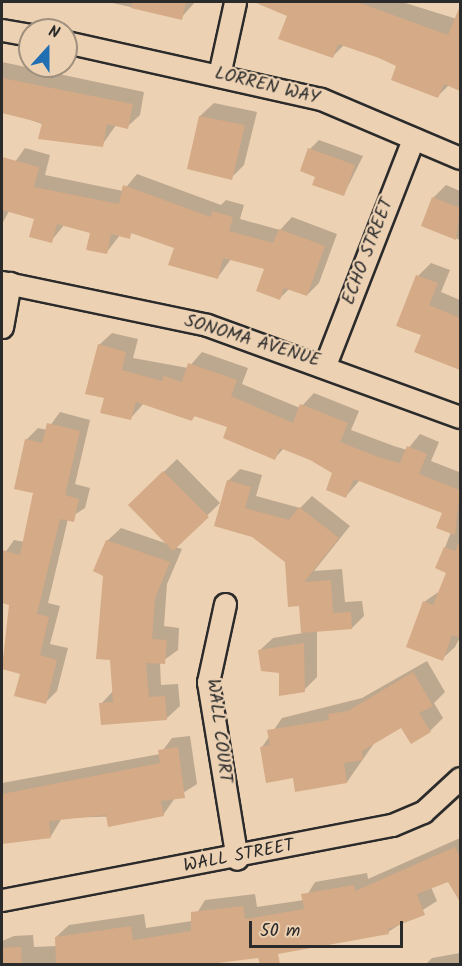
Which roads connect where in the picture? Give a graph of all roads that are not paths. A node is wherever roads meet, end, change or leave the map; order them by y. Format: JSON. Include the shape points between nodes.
{"nodes":[{"id":1,"x":235,"y":2,"type":"edge"},
{"id":2,"x":2,"y":30,"type":"edge"},
{"id":3,"x":18,"y":33,"type":"edge"},
{"id":4,"x":78,"y":45,"type":"edge"},
{"id":5,"x":219,"y":75,"type":"junction"},
{"id":6,"x":413,"y":139,"type":"junction"},
{"id":7,"x":460,"y":158,"type":"edge"},
{"id":8,"x":6,"y":283,"type":"edge"},
{"id":9,"x":2,"y":327,"type":"edge"},
{"id":10,"x":325,"y":365,"type":"junction"},
{"id":11,"x":460,"y":417,"type":"edge"},
{"id":12,"x":225,"y":604,"type":"dead end"},
{"id":13,"x":460,"y":778,"type":"edge"},
{"id":14,"x":237,"y":859,"type":"junction"},
{"id":15,"x":2,"y":900,"type":"edge"}],
"edges":[{"from":1,"to":5,"type":"street"},
{"from":2,"to":3,"type":"street"},
{"from":4,"to":5,"type":"street","name":"LORREN WAY"},
{"from":5,"to":6,"type":"street","name":"LORREN WAY","via":[[321,99]]},
{"from":6,"to":7,"type":"street","name":"LORREN WAY"},
{"from":6,"to":10,"type":"street","name":"ECHO STREET"},
{"from":8,"to":9,"type":"street"},
{"from":8,"to":10,"type":"street","name":"SONOMA AVENUE","via":[[207,325]]},
{"from":10,"to":11,"type":"street","name":"SONOMA AVENUE"},
{"from":12,"to":14,"type":"street","name":"WALL COURT","via":[[208,682]]},
{"from":13,"to":14,"type":"street","name":"WALL STREET","via":[[423,812],[392,825]]},
{"from":14,"to":15,"type":"street","name":"WALL STREET"}]}
